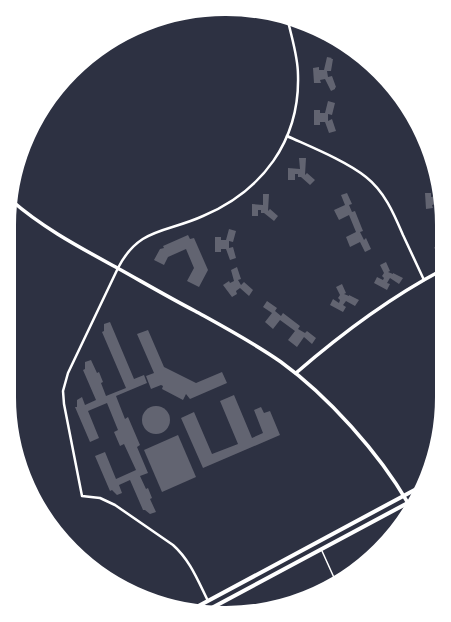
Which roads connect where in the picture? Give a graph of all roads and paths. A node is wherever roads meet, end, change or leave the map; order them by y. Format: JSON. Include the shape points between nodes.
{"nodes":[{"id":1,"x":289,"y":25,"type":"edge"},
{"id":2,"x":287,"y":136,"type":"junction"},
{"id":3,"x":16,"y":204,"type":"edge"},
{"id":4,"x":118,"y":268,"type":"junction"},
{"id":5,"x":436,"y":273,"type":"edge"},
{"id":6,"x":424,"y":280,"type":"junction"},
{"id":7,"x":296,"y":374,"type":"junction"},
{"id":8,"x":414,"y":491,"type":"edge"},
{"id":9,"x":404,"y":496,"type":"junction"},
{"id":10,"x":408,"y":503,"type":"edge"},
{"id":11,"x":407,"y":504,"type":"edge"},
{"id":12,"x":321,"y":550,"type":"junction"},
{"id":13,"x":334,"y":577,"type":"edge"},
{"id":14,"x":208,"y":601,"type":"junction"},
{"id":15,"x":200,"y":605,"type":"edge"},
{"id":16,"x":217,"y":607,"type":"edge"}],
"edges":[{"from":1,"to":2,"type":"street","via":[[296,56],[298,93]]},
{"from":2,"to":4,"type":"street","via":[[274,161],[262,176],[235,200],[186,223],[144,237],[129,251]]},
{"from":2,"to":6,"type":"street","via":[[354,168],[377,187],[386,199]]},
{"from":3,"to":4,"type":"street","via":[[80,248]]},
{"from":4,"to":7,"type":"street","via":[[267,352]]},
{"from":4,"to":14,"type":"street","via":[[68,373],[63,391],[82,496],[100,498],[115,505],[173,545],[189,564]]},
{"from":5,"to":6,"type":"street"},
{"from":6,"to":7,"type":"street","via":[[353,326]]},
{"from":7,"to":9,"type":"street","via":[[355,431]]},
{"from":8,"to":9,"type":"main road"},
{"from":9,"to":10,"type":"street"},
{"from":9,"to":14,"type":"main road"},
{"from":11,"to":12,"type":"main road"},
{"from":12,"to":13,"type":"lane"},
{"from":12,"to":16,"type":"main road"},
{"from":14,"to":15,"type":"main road"}]}
